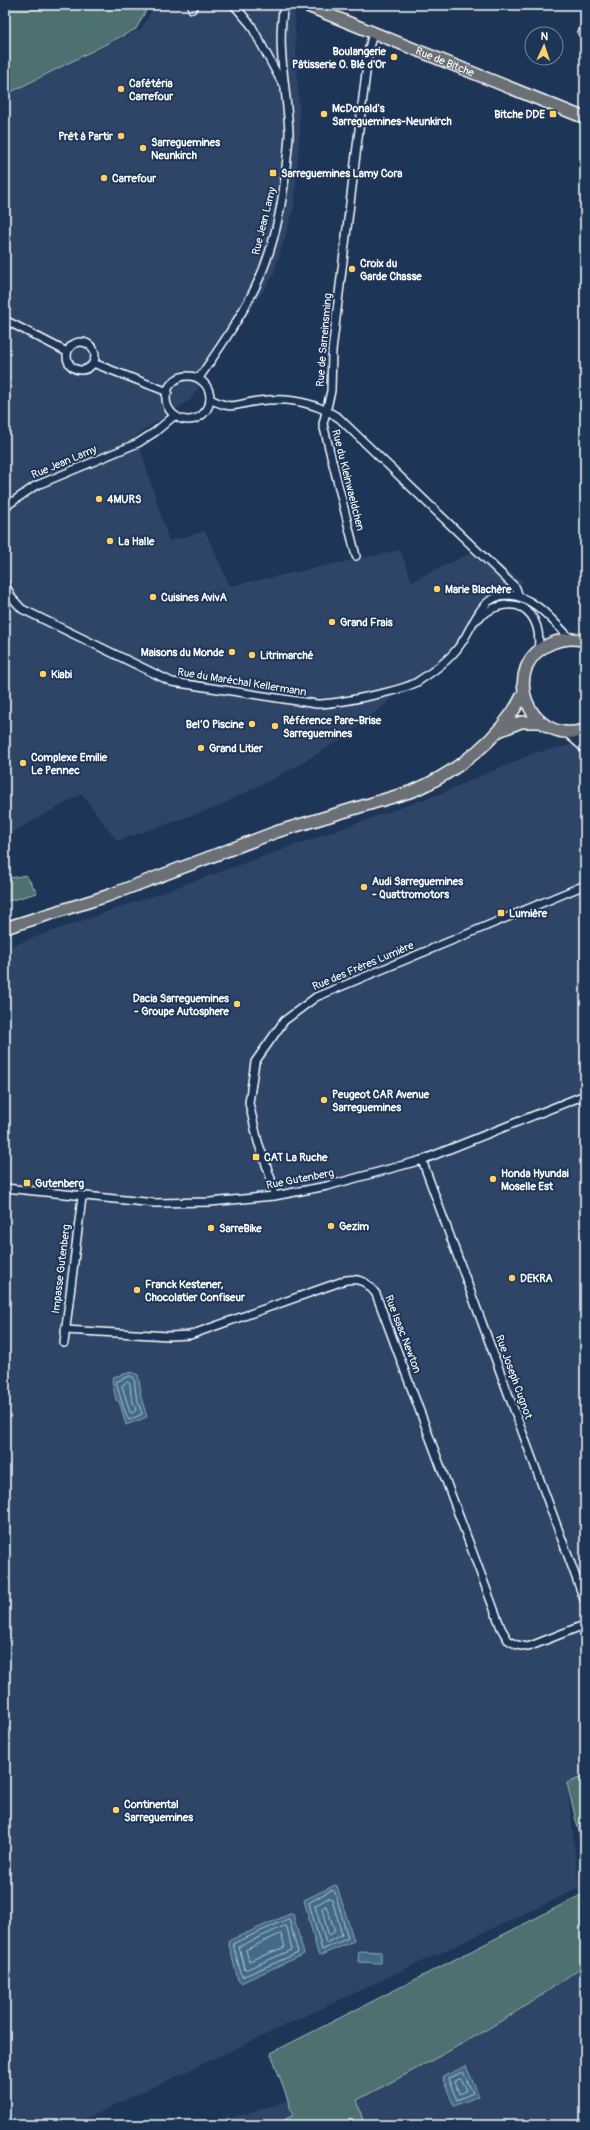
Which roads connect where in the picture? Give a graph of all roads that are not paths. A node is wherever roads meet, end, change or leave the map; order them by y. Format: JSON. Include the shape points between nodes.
{"nodes":[{"id":1,"x":234,"y":5,"type":"edge"},
{"id":2,"x":284,"y":5,"type":"edge"},
{"id":3,"x":305,"y":5,"type":"edge"},
{"id":4,"x":373,"y":32,"type":"junction"},
{"id":5,"x":284,"y":86,"type":"junction"},
{"id":6,"x":585,"y":118,"type":"edge"},
{"id":7,"x":5,"y":320,"type":"edge"},
{"id":8,"x":67,"y":352,"type":"junction"},
{"id":9,"x":93,"y":363,"type":"junction"},
{"id":10,"x":199,"y":378,"type":"junction"},
{"id":11,"x":168,"y":392,"type":"junction"},
{"id":12,"x":210,"y":399,"type":"junction"},
{"id":13,"x":326,"y":409,"type":"junction"},
{"id":14,"x":174,"y":416,"type":"junction"},
{"id":15,"x":5,"y":507,"type":"edge"},
{"id":16,"x":356,"y":556,"type":"dead end"},
{"id":17,"x":5,"y":584,"type":"edge"},
{"id":18,"x":519,"y":597,"type":"junction"},
{"id":19,"x":476,"y":620,"type":"junction"},
{"id":20,"x":571,"y":639,"type":"junction"},
{"id":21,"x":585,"y":641,"type":"edge"},
{"id":22,"x":538,"y":651,"type":"junction"},
{"id":23,"x":524,"y":692,"type":"junction"},
{"id":24,"x":540,"y":722,"type":"junction"},
{"id":25,"x":585,"y":730,"type":"edge"},
{"id":26,"x":569,"y":733,"type":"junction"},
{"id":27,"x":494,"y":734,"type":"junction"},
{"id":28,"x":585,"y":747,"type":"edge"},
{"id":29,"x":585,"y":885,"type":"edge"},
{"id":30,"x":5,"y":928,"type":"edge"},
{"id":31,"x":585,"y":1095,"type":"edge"},
{"id":32,"x":422,"y":1160,"type":"junction"},
{"id":33,"x":5,"y":1188,"type":"edge"},
{"id":34,"x":274,"y":1196,"type":"junction"},
{"id":35,"x":82,"y":1197,"type":"junction"},
{"id":36,"x":65,"y":1330,"type":"junction"},
{"id":37,"x":64,"y":1343,"type":"dead end"},
{"id":38,"x":585,"y":1602,"type":"edge"},
{"id":39,"x":585,"y":1623,"type":"edge"}],
"edges":[{"from":1,"to":5,"type":"street","via":[[251,25]]},
{"from":2,"to":5,"type":"street","name":"Rue Jean Lamy","via":[[280,25]]},
{"from":3,"to":4,"type":"main road","name":"Rue de Bitche"},
{"from":4,"to":6,"type":"main road","name":"Rue de Bitche"},
{"from":4,"to":13,"type":"street","name":"Rue de Sarreinsming","via":[[369,44],[332,351],[331,391]]},
{"from":5,"to":10,"type":"street","name":"Rue Jean Lamy","via":[[289,133],[284,188],[270,250],[256,287]]},
{"from":7,"to":8,"type":"street"},
{"from":8,"to":9,"type":"street","via":[[67,360],[75,369],[83,370]]},
{"from":8,"to":9,"type":"street","via":[[75,343],[87,344],[94,354]]},
{"from":9,"to":11,"type":"street"},
{"from":10,"to":11,"type":"street","via":[[182,377],[175,380]]},
{"from":10,"to":12,"type":"street","via":[[207,386]]},
{"from":11,"to":14,"type":"street","via":[[167,402]]},
{"from":12,"to":13,"type":"street","via":[[234,407],[275,400],[297,401]]},
{"from":12,"to":14,"type":"street","via":[[206,412],[194,420],[186,421]]},
{"from":13,"to":16,"type":"street","name":"Rue du Kleinwaeldchen","via":[[323,424]]},
{"from":13,"to":18,"type":"street","via":[[339,418],[516,588]]},
{"from":14,"to":15,"type":"street","name":"Rue Jean Lamy","via":[[138,443],[35,486]]},
{"from":17,"to":19,"type":"street","name":"Rue du Maréchal Kellermann","via":[[12,598],[22,609],[172,682],[317,704],[340,702],[405,688],[417,682],[457,650]]},
{"from":18,"to":19,"type":"street","name":"Rue du Maréchal Kellermann","via":[[506,595],[493,598],[480,608]]},
{"from":18,"to":20,"type":"street","via":[[540,609]]},
{"from":19,"to":22,"type":"street","name":"Rue du Maréchal Kellermann","via":[[491,609],[501,606],[524,609],[531,614],[538,627]]},
{"from":20,"to":21,"type":"main road"},
{"from":20,"to":22,"type":"main road","via":[[559,640]]},
{"from":22,"to":23,"type":"main road","via":[[526,670]]},
{"from":23,"to":24,"type":"main road","via":[[529,709]]},
{"from":23,"to":27,"type":"main road","via":[[513,711]]},
{"from":24,"to":26,"type":"main road","via":[[549,728]]},
{"from":24,"to":27,"type":"main road","via":[[521,722]]},
{"from":25,"to":26,"type":"main road"},
{"from":26,"to":28,"type":"street"},
{"from":27,"to":30,"type":"main road","via":[[449,773],[413,791],[276,832],[107,896]]},
{"from":29,"to":34,"type":"street","name":"Rue des Frères Lumière","via":[[316,997],[284,1022],[255,1062],[249,1103]]},
{"from":31,"to":32,"type":"street","name":"Rue Gutenberg"},
{"from":32,"to":34,"type":"street","name":"Rue Gutenberg","via":[[327,1186]]},
{"from":32,"to":38,"type":"street","name":"Rue Joseph Cugnot"},
{"from":33,"to":35,"type":"street","name":"Rue Gutenberg"},
{"from":34,"to":35,"type":"street","name":"Rue Gutenberg","via":[[210,1202],[155,1203]]},
{"from":35,"to":36,"type":"street","name":"Impasse Gutenberg"},
{"from":36,"to":37,"type":"street","name":"Impasse Gutenberg"},
{"from":36,"to":39,"type":"street","name":"Rue Isaac Newton","via":[[190,1335],[346,1280],[356,1278],[368,1283],[379,1302],[508,1640],[528,1647]]}]}
